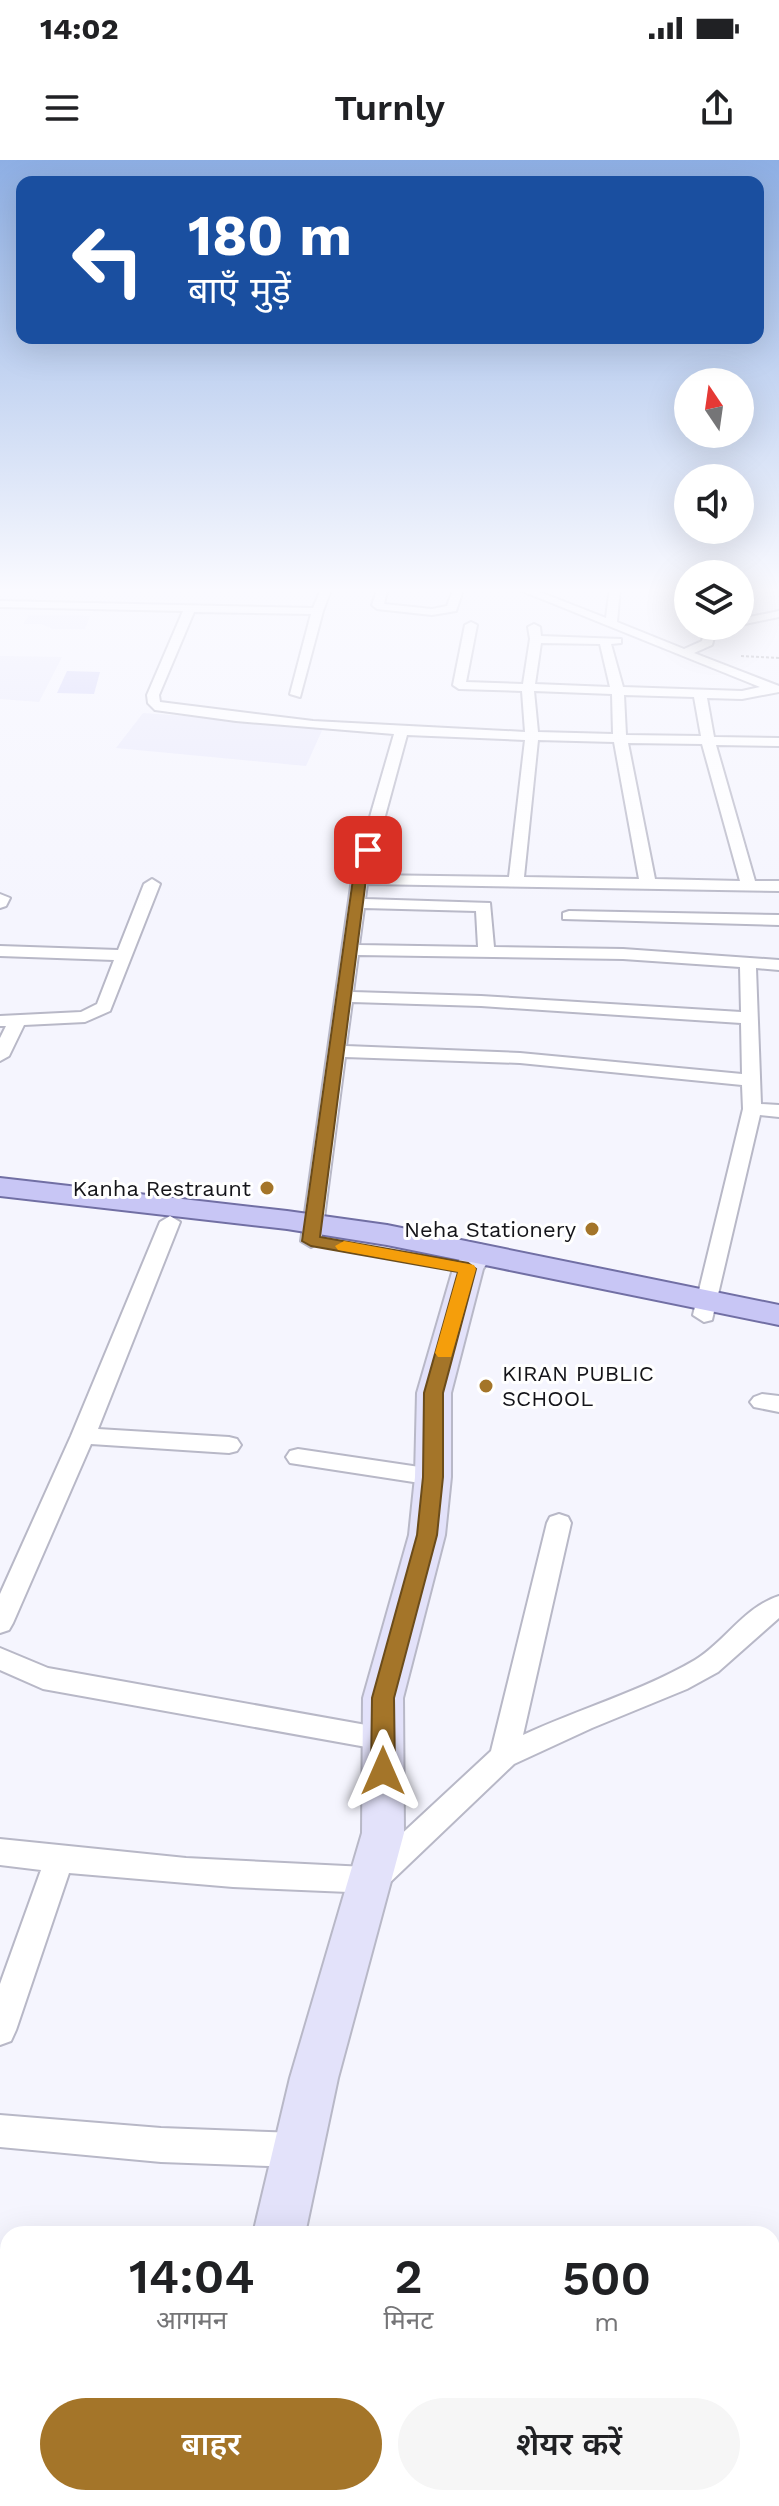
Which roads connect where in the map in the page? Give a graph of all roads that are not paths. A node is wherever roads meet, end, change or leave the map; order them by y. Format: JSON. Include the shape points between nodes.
{"nodes":[{"id":1,"x":153,"y":696,"type":"edge"},
{"id":2,"x":529,"y":696,"type":"edge"},
{"id":3,"x":618,"y":696,"type":"edge"},
{"id":4,"x":701,"y":696,"type":"edge"},
{"id":5,"x":401,"y":731,"type":"junction"},
{"id":6,"x":532,"y":736,"type":"junction"},
{"id":7,"x":620,"y":738,"type":"junction"},
{"id":8,"x":708,"y":741,"type":"junction"},
{"id":9,"x":779,"y":742,"type":"edge"},
{"id":10,"x":360,"y":879,"type":"junction"},
{"id":11,"x":516,"y":882,"type":"junction"},
{"id":12,"x":152,"y":884,"type":"dead end"},
{"id":13,"x":648,"y":884,"type":"junction"},
{"id":14,"x":749,"y":885,"type":"junction"},
{"id":15,"x":779,"y":886,"type":"edge"},
{"id":16,"x":357,"y":903,"type":"junction"},
{"id":17,"x":569,"y":916,"type":"dead end"},
{"id":18,"x":779,"y":920,"type":"edge"},
{"id":19,"x":350,"y":950,"type":"junction"},
{"id":20,"x":0,"y":951,"type":"edge"},
{"id":21,"x":486,"y":951,"type":"junction"},
{"id":22,"x":125,"y":955,"type":"junction"},
{"id":23,"x":748,"y":964,"type":"junction"},
{"id":24,"x":779,"y":965,"type":"edge"},
{"id":25,"x":344,"y":997,"type":"junction"},
{"id":26,"x":749,"y":1018,"type":"junction"},
{"id":27,"x":8,"y":1022,"type":"edge"},
{"id":28,"x":337,"y":1051,"type":"junction"},
{"id":29,"x":0,"y":1056,"type":"edge"},
{"id":30,"x":751,"y":1080,"type":"junction"},
{"id":31,"x":752,"y":1109,"type":"junction"},
{"id":32,"x":779,"y":1111,"type":"edge"},
{"id":33,"x":0,"y":1187,"type":"edge"},
{"id":34,"x":0,"y":1205,"type":"edge"},
{"id":35,"x":170,"y":1222,"type":"junction"},
{"id":36,"x":312,"y":1232,"type":"junction"},
{"id":37,"x":473,"y":1261,"type":"junction"},
{"id":38,"x":707,"y":1308,"type":"junction"},
{"id":39,"x":779,"y":1315,"type":"edge"},
{"id":40,"x":779,"y":1330,"type":"edge"},
{"id":41,"x":83,"y":1436,"type":"junction"},
{"id":42,"x":229,"y":1445,"type":"dead end"},
{"id":43,"x":298,"y":1457,"type":"dead end"},
{"id":44,"x":433,"y":1477,"type":"junction"},
{"id":45,"x":559,"y":1523,"type":"dead end"},
{"id":46,"x":774,"y":1613,"type":"edge"},
{"id":47,"x":0,"y":1623,"type":"edge"},
{"id":48,"x":0,"y":1658,"type":"edge"},
{"id":49,"x":383,"y":1739,"type":"junction"},
{"id":50,"x":504,"y":1756,"type":"junction"},
{"id":51,"x":0,"y":1852,"type":"edge"},
{"id":52,"x":59,"y":1860,"type":"junction"},
{"id":53,"x":372,"y":1880,"type":"junction"},
{"id":54,"x":0,"y":2030,"type":"edge"},
{"id":55,"x":0,"y":2131,"type":"edge"},
{"id":56,"x":298,"y":2150,"type":"junction"},
{"id":57,"x":281,"y":2226,"type":"edge"}],
"edges":[{"from":1,"to":5,"type":"street","via":[[159,707]]},
{"from":2,"to":6,"type":"street"},
{"from":3,"to":7,"type":"street"},
{"from":4,"to":8,"type":"street"},
{"from":5,"to":6,"type":"street"},
{"from":5,"to":10,"type":"street"},
{"from":6,"to":7,"type":"street"},
{"from":6,"to":11,"type":"street"},
{"from":7,"to":8,"type":"street"},
{"from":7,"to":13,"type":"street"},
{"from":8,"to":9,"type":"street"},
{"from":8,"to":14,"type":"street"},
{"from":10,"to":11,"type":"street"},
{"from":10,"to":16,"type":"street"},
{"from":11,"to":13,"type":"street"},
{"from":12,"to":22,"type":"street"},
{"from":13,"to":14,"type":"street"},
{"from":14,"to":15,"type":"street"},
{"from":16,"to":19,"type":"street"},
{"from":16,"to":21,"type":"street","via":[[484,906]]},
{"from":17,"to":18,"type":"street"},
{"from":19,"to":21,"type":"street"},
{"from":19,"to":25,"type":"street"},
{"from":20,"to":22,"type":"street"},
{"from":21,"to":23,"type":"street"},
{"from":22,"to":27,"type":"street","via":[[104,1007],[96,1013]]},
{"from":23,"to":24,"type":"street"},
{"from":23,"to":26,"type":"street"},
{"from":25,"to":26,"type":"street"},
{"from":25,"to":28,"type":"street"},
{"from":26,"to":30,"type":"street"},
{"from":27,"to":29,"type":"street"},
{"from":28,"to":30,"type":"street","via":[[520,1058]]},
{"from":28,"to":36,"type":"street"},
{"from":30,"to":31,"type":"street"},
{"from":31,"to":32,"type":"street"},
{"from":31,"to":38,"type":"street"},
{"from":33,"to":36,"type":"main road"},
{"from":34,"to":35,"type":"main road"},
{"from":35,"to":36,"type":"main road"},
{"from":35,"to":41,"type":"street"},
{"from":36,"to":37,"type":"main road"},
{"from":37,"to":38,"type":"main road"},
{"from":37,"to":44,"type":"street","via":[[434,1393]]},
{"from":38,"to":39,"type":"main road"},
{"from":38,"to":40,"type":"main road"},
{"from":41,"to":42,"type":"street"},
{"from":41,"to":47,"type":"street"},
{"from":43,"to":44,"type":"street"},
{"from":44,"to":49,"type":"street","via":[[427,1535],[383,1698]]},
{"from":45,"to":50,"type":"street"},
{"from":46,"to":50,"type":"street","via":[[688,1676]]},
{"from":48,"to":49,"type":"street","via":[[43,1678]]},
{"from":49,"to":53,"type":"street","via":[[383,1833]]},
{"from":50,"to":53,"type":"street"},
{"from":51,"to":52,"type":"street"},
{"from":52,"to":53,"type":"street"},
{"from":52,"to":54,"type":"street"},
{"from":53,"to":56,"type":"street"},
{"from":55,"to":56,"type":"street"},
{"from":56,"to":57,"type":"street"}]}
